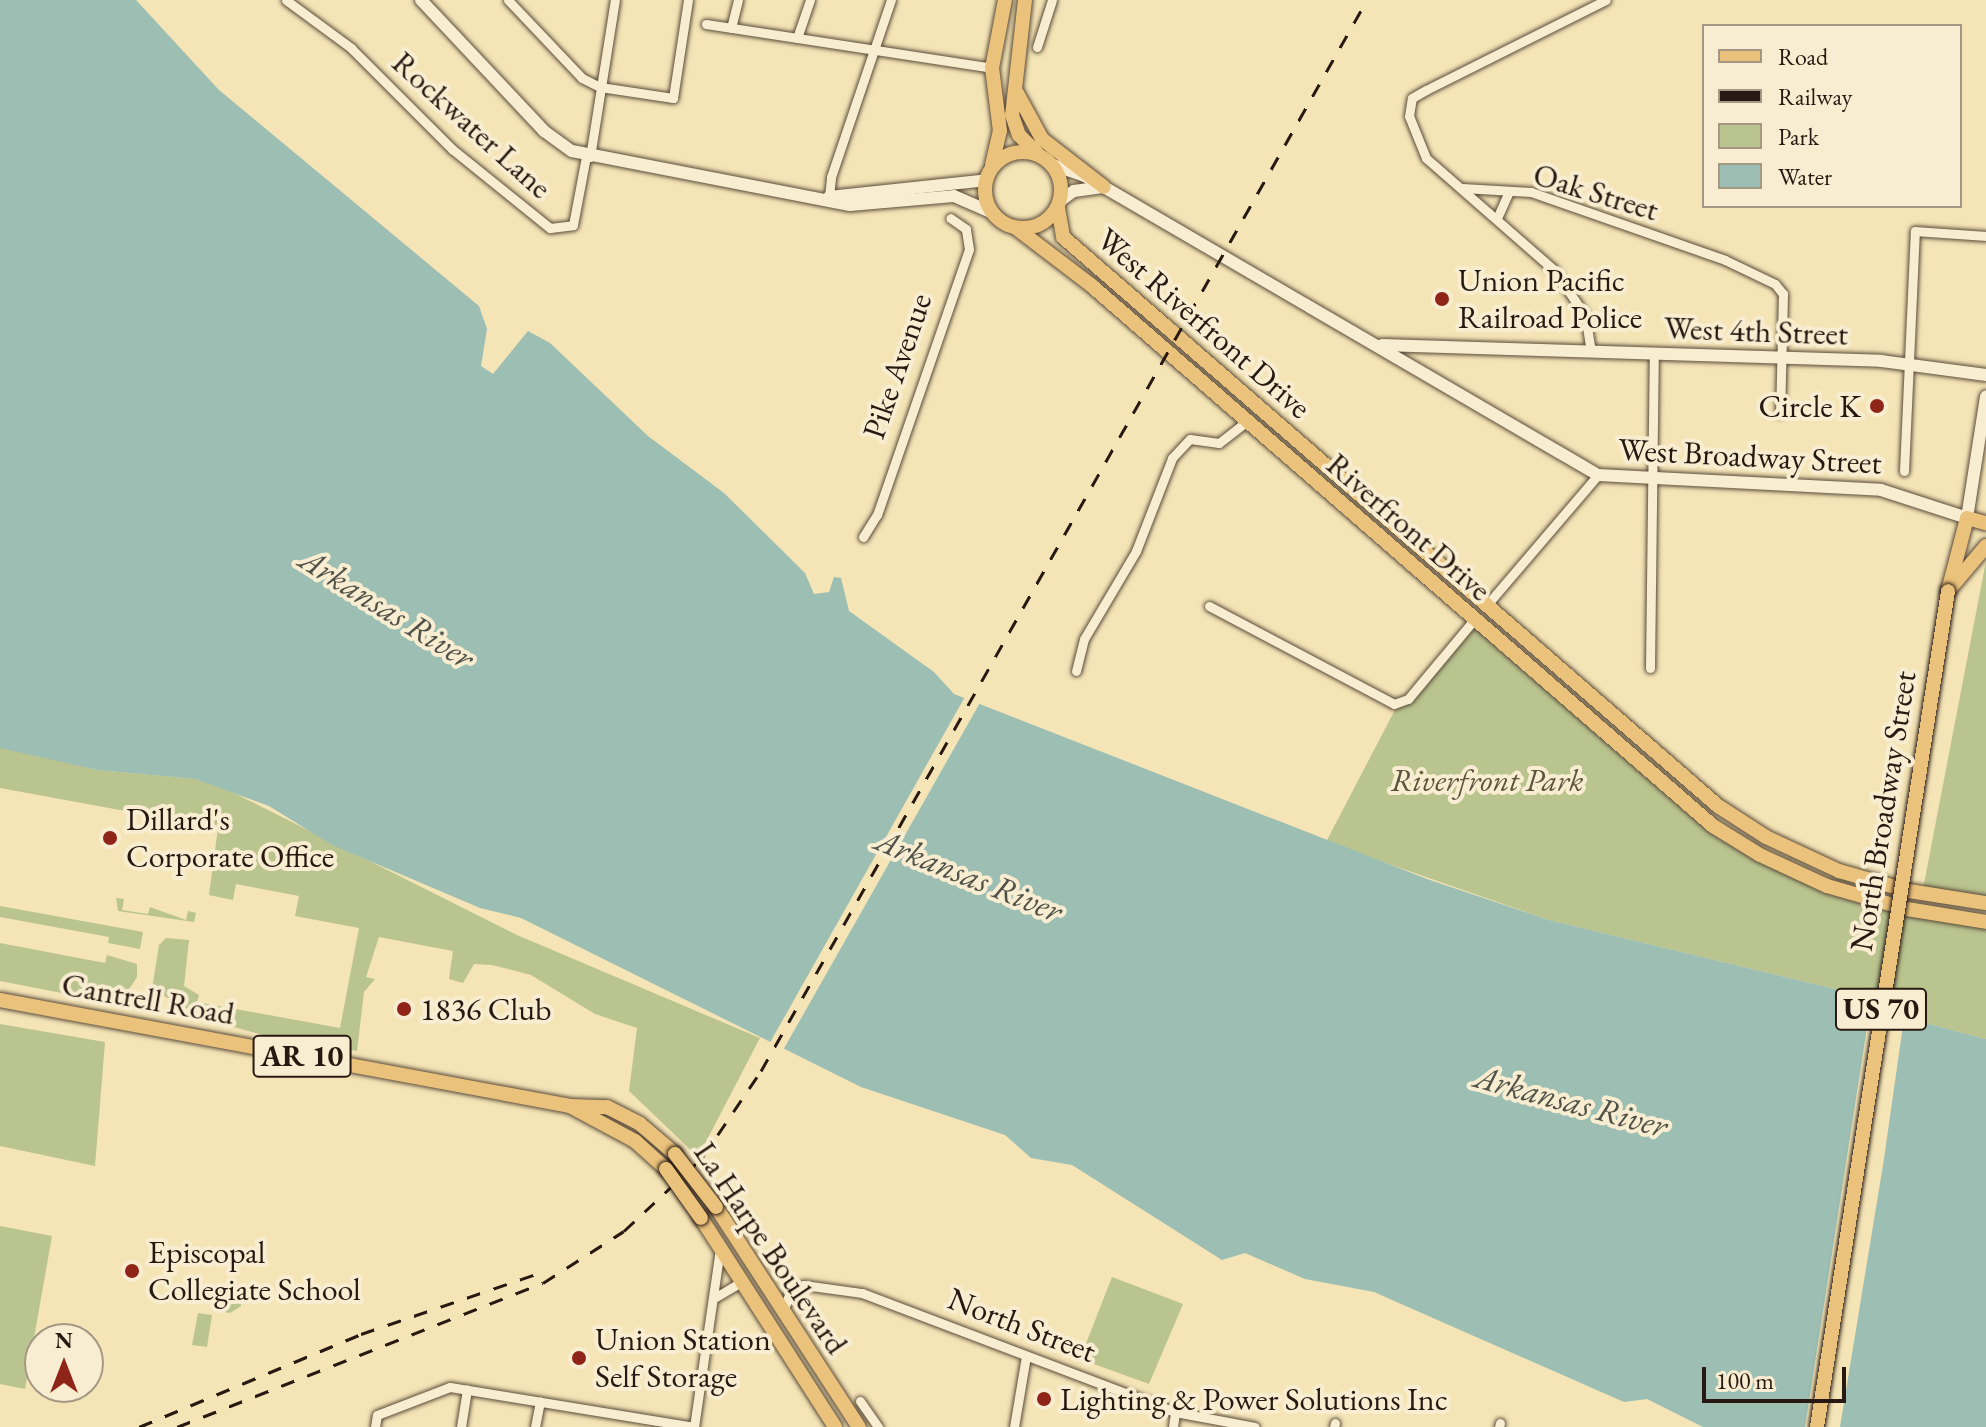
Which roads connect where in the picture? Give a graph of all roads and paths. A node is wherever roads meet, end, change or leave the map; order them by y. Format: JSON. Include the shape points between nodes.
{"nodes":[{"id":1,"x":286,"y":0,"type":"edge"},
{"id":2,"x":421,"y":0,"type":"edge"},
{"id":3,"x":508,"y":0,"type":"edge"},
{"id":4,"x":615,"y":0,"type":"edge"},
{"id":5,"x":688,"y":0,"type":"edge"},
{"id":6,"x":738,"y":0,"type":"edge"},
{"id":7,"x":810,"y":0,"type":"edge"},
{"id":8,"x":891,"y":0,"type":"edge"},
{"id":9,"x":1005,"y":0,"type":"edge"},
{"id":10,"x":1025,"y":0,"type":"edge"},
{"id":11,"x":1052,"y":0,"type":"edge"},
{"id":12,"x":1606,"y":0,"type":"edge"},
{"id":13,"x":706,"y":24,"type":"dead end"},
{"id":14,"x":731,"y":28,"type":"junction"},
{"id":15,"x":797,"y":38,"type":"junction"},
{"id":16,"x":1037,"y":47,"type":"dead end"},
{"id":17,"x":874,"y":50,"type":"junction"},
{"id":18,"x":992,"y":68,"type":"junction"},
{"id":19,"x":1015,"y":77,"type":"junction"},
{"id":20,"x":600,"y":87,"type":"junction"},
{"id":21,"x":588,"y":156,"type":"junction"},
{"id":22,"x":1046,"y":161,"type":"junction"},
{"id":23,"x":988,"y":177,"type":"junction"},
{"id":24,"x":1104,"y":187,"type":"junction"},
{"id":25,"x":1462,"y":188,"type":"junction"},
{"id":26,"x":1508,"y":194,"type":"junction"},
{"id":27,"x":829,"y":197,"type":"junction"},
{"id":28,"x":1059,"y":204,"type":"junction"},
{"id":29,"x":991,"y":212,"type":"junction"},
{"id":30,"x":1498,"y":216,"type":"junction"},
{"id":31,"x":950,"y":218,"type":"dead end"},
{"id":32,"x":1016,"y":228,"type":"junction"},
{"id":33,"x":1986,"y":236,"type":"edge"},
{"id":34,"x":1381,"y":345,"type":"junction"},
{"id":35,"x":1591,"y":352,"type":"junction"},
{"id":36,"x":1654,"y":354,"type":"junction"},
{"id":37,"x":1782,"y":358,"type":"junction"},
{"id":38,"x":1909,"y":363,"type":"junction"},
{"id":39,"x":1986,"y":375,"type":"edge"},
{"id":40,"x":1986,"y":396,"type":"edge"},
{"id":41,"x":1780,"y":413,"type":"dead end"},
{"id":42,"x":1247,"y":421,"type":"junction"},
{"id":43,"x":1904,"y":471,"type":"dead end"},
{"id":44,"x":1598,"y":475,"type":"junction"},
{"id":45,"x":1651,"y":480,"type":"junction"},
{"id":46,"x":1967,"y":518,"type":"junction"},
{"id":47,"x":1986,"y":523,"type":"edge"},
{"id":48,"x":863,"y":537,"type":"dead end"},
{"id":49,"x":1986,"y":546,"type":"edge"},
{"id":50,"x":1948,"y":591,"type":"junction"},
{"id":51,"x":1209,"y":606,"type":"dead end"},
{"id":52,"x":1486,"y":606,"type":"junction"},
{"id":53,"x":1473,"y":621,"type":"junction"},
{"id":54,"x":1650,"y":668,"type":"dead end"},
{"id":55,"x":1076,"y":671,"type":"dead end"},
{"id":56,"x":1986,"y":903,"type":"edge"},
{"id":57,"x":1986,"y":922,"type":"edge"},
{"id":58,"x":0,"y":1000,"type":"edge"},
{"id":59,"x":570,"y":1106,"type":"junction"},
{"id":60,"x":720,"y":1245,"type":"junction"},
{"id":61,"x":745,"y":1281,"type":"junction"},
{"id":62,"x":716,"y":1297,"type":"junction"},
{"id":63,"x":781,"y":1302,"type":"junction"},
{"id":64,"x":1026,"y":1356,"type":"junction"},
{"id":65,"x":467,"y":1389,"type":"junction"},
{"id":66,"x":540,"y":1401,"type":"junction"},
{"id":67,"x":860,"y":1401,"type":"dead end"},
{"id":68,"x":1175,"y":1412,"type":"junction"},
{"id":69,"x":375,"y":1427,"type":"edge"},
{"id":70,"x":461,"y":1427,"type":"edge"},
{"id":71,"x":535,"y":1427,"type":"edge"},
{"id":72,"x":694,"y":1427,"type":"edge"},
{"id":73,"x":835,"y":1427,"type":"edge"},
{"id":74,"x":859,"y":1427,"type":"edge"},
{"id":75,"x":878,"y":1427,"type":"edge"},
{"id":76,"x":1014,"y":1427,"type":"edge"},
{"id":77,"x":1173,"y":1427,"type":"edge"},
{"id":78,"x":1255,"y":1427,"type":"edge"},
{"id":79,"x":1817,"y":1427,"type":"edge"}],
"edges":[{"from":1,"to":21,"type":"street","name":"Rockwater Lane","via":[[351,48],[452,149],[550,228],[573,225]]},
{"from":2,"to":21,"type":"street","via":[[544,131]]},
{"from":3,"to":20,"type":"street","via":[[582,78]]},
{"from":4,"to":20,"type":"street"},
{"from":5,"to":20,"type":"street","via":[[673,98]]},
{"from":6,"to":14,"type":"street"},
{"from":7,"to":15,"type":"street"},
{"from":8,"to":17,"type":"street"},
{"from":9,"to":18,"type":"main road"},
{"from":10,"to":19,"type":"main road"},
{"from":11,"to":16,"type":"street"},
{"from":12,"to":25,"type":"street","via":[[1412,98],[1408,122],[1418,144]]},
{"from":13,"to":14,"type":"street"},
{"from":14,"to":15,"type":"street"},
{"from":15,"to":17,"type":"street"},
{"from":17,"to":18,"type":"street"},
{"from":17,"to":27,"type":"street"},
{"from":18,"to":23,"type":"main road","via":[[1000,131]]},
{"from":19,"to":22,"type":"main road","via":[[1014,125]]},
{"from":19,"to":24,"type":"main road","via":[[1020,107],[1035,131]]},
{"from":20,"to":21,"type":"street"},
{"from":21,"to":27,"type":"street"},
{"from":22,"to":23,"type":"main road","via":[[1015,153]]},
{"from":22,"to":24,"type":"street","name":"West Broadway Street"},
{"from":22,"to":28,"type":"main road"},
{"from":23,"to":27,"type":"street"},
{"from":23,"to":29,"type":"main road"},
{"from":24,"to":28,"type":"street","via":[[1074,191]]},
{"from":24,"to":34,"type":"street","name":"West Broadway Street"},
{"from":25,"to":26,"type":"street","name":"Oak Street"},
{"from":25,"to":30,"type":"street"},
{"from":26,"to":30,"type":"street","name":"Oak Street"},
{"from":26,"to":37,"type":"street","name":"Oak Street","via":[[1531,192],[1738,266],[1781,288]]},
{"from":27,"to":29,"type":"street","via":[[850,205],[961,196]]},
{"from":28,"to":32,"type":"main road","via":[[1035,226]]},
{"from":28,"to":52,"type":"main road","name":"West Riverfront Drive","via":[[1063,237]]},
{"from":29,"to":32,"type":"main road"},
{"from":30,"to":35,"type":"street","name":"Oak Street","via":[[1565,284],[1588,322]]},
{"from":31,"to":48,"type":"street","name":"Pike Avenue","via":[[966,229],[969,249],[877,515]]},
{"from":32,"to":42,"type":"main road","name":"Riverfront Drive","via":[[1092,286]]},
{"from":33,"to":38,"type":"street","via":[[1915,231]]},
{"from":34,"to":35,"type":"street","name":"West 4th Street"},
{"from":34,"to":44,"type":"street","name":"West Broadway Street"},
{"from":35,"to":36,"type":"street","name":"West 4th Street"},
{"from":36,"to":37,"type":"street","name":"West 4th Street"},
{"from":36,"to":45,"type":"street"},
{"from":37,"to":38,"type":"street","name":"West 4th Street"},
{"from":37,"to":41,"type":"street"},
{"from":38,"to":39,"type":"street","name":"West 4th Street"},
{"from":38,"to":43,"type":"street"},
{"from":40,"to":46,"type":"street","name":"North Broadway Street"},
{"from":42,"to":53,"type":"main road","name":"Riverfront Drive"},
{"from":42,"to":55,"type":"street","via":[[1219,443],[1190,439],[1172,458],[1136,551],[1084,639]]},
{"from":44,"to":45,"type":"street","name":"West Broadway Street"},
{"from":44,"to":52,"type":"street"},
{"from":45,"to":46,"type":"street","name":"West Broadway Street","via":[[1881,490]]},
{"from":45,"to":54,"type":"street"},
{"from":46,"to":47,"type":"main road","name":"West Broadway Street"},
{"from":46,"to":50,"type":"main road","name":"North Broadway Street","number":"US 70"},
{"from":49,"to":50,"type":"main road"},
{"from":50,"to":79,"type":"main road","name":"North Broadway Street","number":"US 70","bridge":true},
{"from":51,"to":53,"type":"street","via":[[1394,704],[1408,699]]},
{"from":52,"to":53,"type":"main road"},
{"from":52,"to":56,"type":"main road","name":"West Riverfront Drive","via":[[1697,790],[1772,840],[1855,877]]},
{"from":53,"to":57,"type":"main road","name":"Riverfront Drive","via":[[1689,807],[1770,860],[1868,899]]},
{"from":58,"to":59,"type":"main road","name":"Cantrell Road","number":"AR 10"},
{"from":59,"to":60,"type":"main road","name":"La Harpe Boulevard","number":"AR 10","bridge":true,"via":[[635,1141],[666,1169]]},
{"from":59,"to":63,"type":"main road","name":"La Harpe Boulevard","number":"AR 10","bridge":true,"via":[[619,1112],[675,1154]]},
{"from":60,"to":61,"type":"main road","name":"La Harpe Boulevard","number":"AR 10"},
{"from":60,"to":62,"type":"street"},
{"from":61,"to":62,"type":"street","via":[[726,1286]]},
{"from":61,"to":73,"type":"main road","name":"La Harpe Boulevard","number":"AR 10"},
{"from":62,"to":72,"type":"street"},
{"from":63,"to":64,"type":"street","name":"North Street","via":[[804,1285],[862,1293]]},
{"from":63,"to":74,"type":"main road","name":"La Harpe Boulevard","number":"AR 10"},
{"from":64,"to":68,"type":"street","name":"North Street"},
{"from":64,"to":76,"type":"street"},
{"from":65,"to":66,"type":"street"},
{"from":65,"to":69,"type":"street","via":[[450,1387],[377,1415]]},
{"from":65,"to":70,"type":"street"},
{"from":66,"to":71,"type":"street"},
{"from":66,"to":72,"type":"street"},
{"from":67,"to":75,"type":"street"},
{"from":68,"to":77,"type":"street"},
{"from":68,"to":78,"type":"street","name":"North Street"}]}
